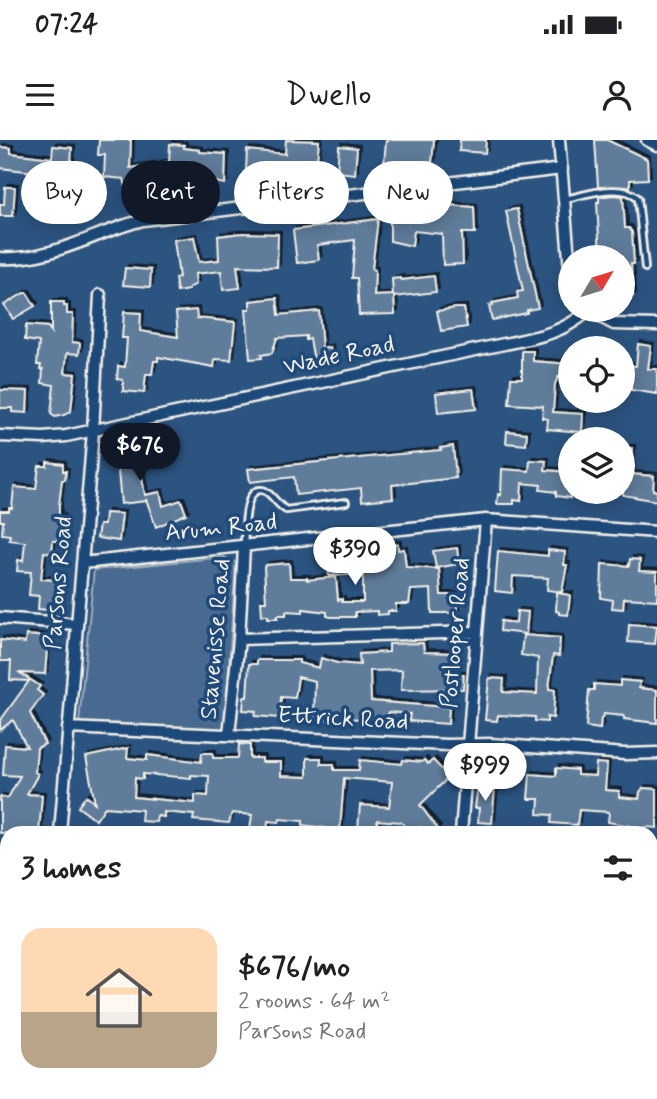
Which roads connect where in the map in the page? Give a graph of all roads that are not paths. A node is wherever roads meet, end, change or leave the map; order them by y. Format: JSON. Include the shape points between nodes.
{"nodes":[{"id":1,"x":559,"y":140,"type":"edge"},
{"id":2,"x":647,"y":140,"type":"edge"},
{"id":3,"x":657,"y":145,"type":"edge"},
{"id":4,"x":562,"y":169,"type":"junction"},
{"id":5,"x":564,"y":199,"type":"junction"},
{"id":6,"x":568,"y":245,"type":"edge"},
{"id":7,"x":0,"y":258,"type":"edge"},
{"id":8,"x":645,"y":268,"type":"dead end"},
{"id":9,"x":100,"y":295,"type":"dead end"},
{"id":10,"x":575,"y":322,"type":"edge"},
{"id":11,"x":610,"y":322,"type":"edge"},
{"id":12,"x":657,"y":325,"type":"edge"},
{"id":13,"x":93,"y":431,"type":"junction"},
{"id":14,"x":0,"y":436,"type":"edge"},
{"id":15,"x":346,"y":502,"type":"dead end"},
{"id":16,"x":486,"y":520,"type":"junction"},
{"id":17,"x":657,"y":532,"type":"edge"},
{"id":18,"x":244,"y":547,"type":"junction"},
{"id":19,"x":82,"y":563,"type":"junction"},
{"id":20,"x":0,"y":618,"type":"edge"},
{"id":21,"x":77,"y":624,"type":"junction"},
{"id":22,"x":477,"y":632,"type":"junction"},
{"id":23,"x":239,"y":639,"type":"junction"},
{"id":24,"x":68,"y":728,"type":"junction"},
{"id":25,"x":229,"y":735,"type":"junction"},
{"id":26,"x":467,"y":745,"type":"junction"},
{"id":27,"x":657,"y":753,"type":"edge"},
{"id":28,"x":61,"y":826,"type":"edge"},
{"id":29,"x":461,"y":826,"type":"edge"}],
"edges":[{"from":1,"to":4,"type":"street"},
{"from":2,"to":3,"type":"street"},
{"from":4,"to":5,"type":"street"},
{"from":4,"to":7,"type":"street","via":[[143,220],[46,254]]},
{"from":5,"to":6,"type":"street"},
{"from":5,"to":8,"type":"lane","via":[[622,190],[634,194]]},
{"from":9,"to":13,"type":"street","name":"Parsons Road"},
{"from":10,"to":13,"type":"street","name":"Wade Road","via":[[541,337]]},
{"from":11,"to":12,"type":"street"},
{"from":13,"to":14,"type":"street","name":"Wade Road","via":[[43,438]]},
{"from":13,"to":19,"type":"street","name":"Parsons Road"},
{"from":15,"to":18,"type":"lane","via":[[286,510],[268,493],[255,491],[248,500]]},
{"from":16,"to":17,"type":"street","name":"Arum Road"},
{"from":16,"to":18,"type":"street","name":"Arum Road"},
{"from":16,"to":22,"type":"street","name":"Postlooper Road"},
{"from":18,"to":19,"type":"street","name":"Arum Road"},
{"from":18,"to":23,"type":"street","name":"Stavenisse Road"},
{"from":19,"to":21,"type":"street","name":"Parsons Road"},
{"from":20,"to":21,"type":"street"},
{"from":21,"to":24,"type":"street","name":"Parsons Road"},
{"from":22,"to":23,"type":"street"},
{"from":22,"to":26,"type":"street","name":"Postlooper Road"},
{"from":23,"to":25,"type":"street","name":"Stavenisse Road"},
{"from":24,"to":25,"type":"street","name":"Ettrick Road"},
{"from":24,"to":28,"type":"street","name":"Parsons Road"},
{"from":25,"to":26,"type":"street","name":"Ettrick Road"},
{"from":26,"to":27,"type":"street","name":"Ettrick Road"},
{"from":26,"to":29,"type":"street","name":"Postlooper Road"}]}
